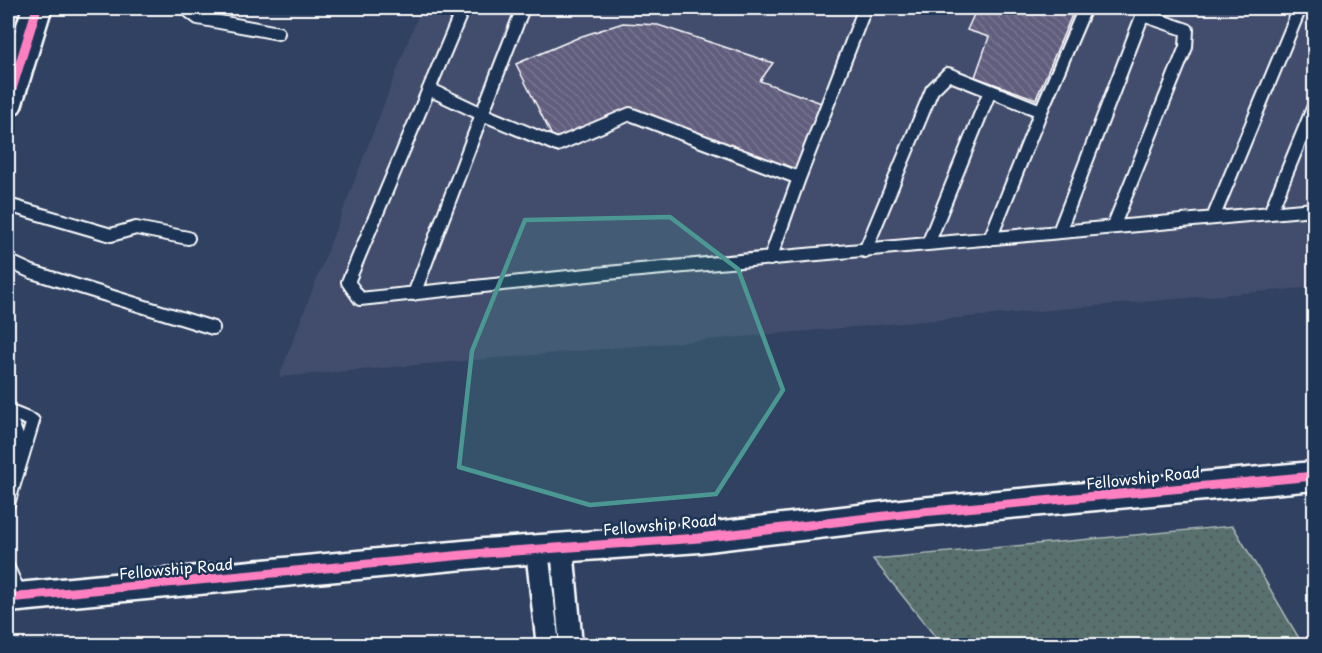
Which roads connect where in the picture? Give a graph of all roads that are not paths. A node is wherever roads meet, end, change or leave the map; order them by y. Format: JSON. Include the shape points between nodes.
{"nodes":[{"id":1,"x":38,"y":8,"type":"edge"},
{"id":2,"x":185,"y":8,"type":"edge"},
{"id":3,"x":463,"y":8,"type":"edge"},
{"id":4,"x":523,"y":8,"type":"edge"},
{"id":5,"x":865,"y":8,"type":"edge"},
{"id":6,"x":1085,"y":8,"type":"edge"},
{"id":7,"x":1300,"y":8,"type":"edge"},
{"id":8,"x":1144,"y":11,"type":"edge"},
{"id":9,"x":278,"y":33,"type":"dead end"},
{"id":10,"x":429,"y":89,"type":"junction"},
{"id":11,"x":990,"y":91,"type":"junction"},
{"id":12,"x":8,"y":101,"type":"edge"},
{"id":13,"x":1314,"y":106,"type":"edge"},
{"id":14,"x":1041,"y":111,"type":"junction"},
{"id":15,"x":482,"y":114,"type":"junction"},
{"id":16,"x":799,"y":178,"type":"junction"},
{"id":17,"x":8,"y":205,"type":"edge"},
{"id":18,"x":1314,"y":209,"type":"edge"},
{"id":19,"x":1270,"y":213,"type":"junction"},
{"id":20,"x":1213,"y":218,"type":"junction"},
{"id":21,"x":1113,"y":227,"type":"junction"},
{"id":22,"x":1059,"y":232,"type":"junction"},
{"id":23,"x":189,"y":238,"type":"dead end"},
{"id":24,"x":990,"y":239,"type":"junction"},
{"id":25,"x":928,"y":244,"type":"junction"},
{"id":26,"x":865,"y":250,"type":"junction"},
{"id":27,"x":770,"y":259,"type":"junction"},
{"id":28,"x":8,"y":261,"type":"edge"},
{"id":29,"x":414,"y":294,"type":"junction"},
{"id":30,"x":213,"y":328,"type":"dead end"},
{"id":31,"x":8,"y":411,"type":"edge"},
{"id":32,"x":8,"y":423,"type":"edge"},
{"id":33,"x":8,"y":436,"type":"edge"},
{"id":34,"x":15,"y":465,"type":"junction"},
{"id":35,"x":1314,"y":476,"type":"edge"},
{"id":36,"x":14,"y":484,"type":"junction"},
{"id":37,"x":8,"y":504,"type":"edge"},
{"id":38,"x":549,"y":549,"type":"junction"},
{"id":39,"x":8,"y":568,"type":"edge"},
{"id":40,"x":14,"y":598,"type":"edge"},
{"id":41,"x":548,"y":645,"type":"edge"},
{"id":42,"x":571,"y":645,"type":"edge"}],
"edges":[{"from":1,"to":12,"type":"street"},
{"from":2,"to":9,"type":"lane","via":[[198,18]]},
{"from":3,"to":10,"type":"lane"},
{"from":4,"to":15,"type":"lane"},
{"from":5,"to":16,"type":"lane"},
{"from":6,"to":14,"type":"lane"},
{"from":7,"to":20,"type":"lane"},
{"from":8,"to":21,"type":"lane","via":[[1187,30],[1186,47]]},
{"from":8,"to":22,"type":"lane"},
{"from":10,"to":15,"type":"lane"},
{"from":10,"to":29,"type":"lane","via":[[348,282],[360,299]]},
{"from":11,"to":14,"type":"lane"},
{"from":11,"to":25,"type":"lane"},
{"from":11,"to":26,"type":"lane","via":[[948,74],[932,90]]},
{"from":13,"to":19,"type":"lane"},
{"from":14,"to":24,"type":"lane"},
{"from":15,"to":16,"type":"lane","via":[[557,145],[630,114]]},
{"from":15,"to":29,"type":"lane"},
{"from":16,"to":27,"type":"lane"},
{"from":17,"to":23,"type":"lane","via":[[111,235],[136,228]]},
{"from":18,"to":19,"type":"lane"},
{"from":19,"to":20,"type":"lane"},
{"from":20,"to":21,"type":"lane"},
{"from":21,"to":22,"type":"lane"},
{"from":22,"to":24,"type":"lane"},
{"from":24,"to":25,"type":"lane"},
{"from":25,"to":26,"type":"lane"},
{"from":26,"to":27,"type":"lane"},
{"from":27,"to":29,"type":"lane"},
{"from":28,"to":30,"type":"lane"},
{"from":31,"to":36,"type":"lane","via":[[33,421]]},
{"from":32,"to":34,"type":"lane","via":[[13,425],[18,439]]},
{"from":33,"to":34,"type":"lane"},
{"from":34,"to":36,"type":"lane"},
{"from":35,"to":38,"type":"street","name":"Fellowship Road","via":[[911,513],[699,538]]},
{"from":36,"to":37,"type":"lane"},
{"from":38,"to":40,"type":"street","name":"Fellowship Road"},
{"from":38,"to":41,"type":"street"},
{"from":38,"to":42,"type":"street"},
{"from":39,"to":40,"type":"lane"}]}
